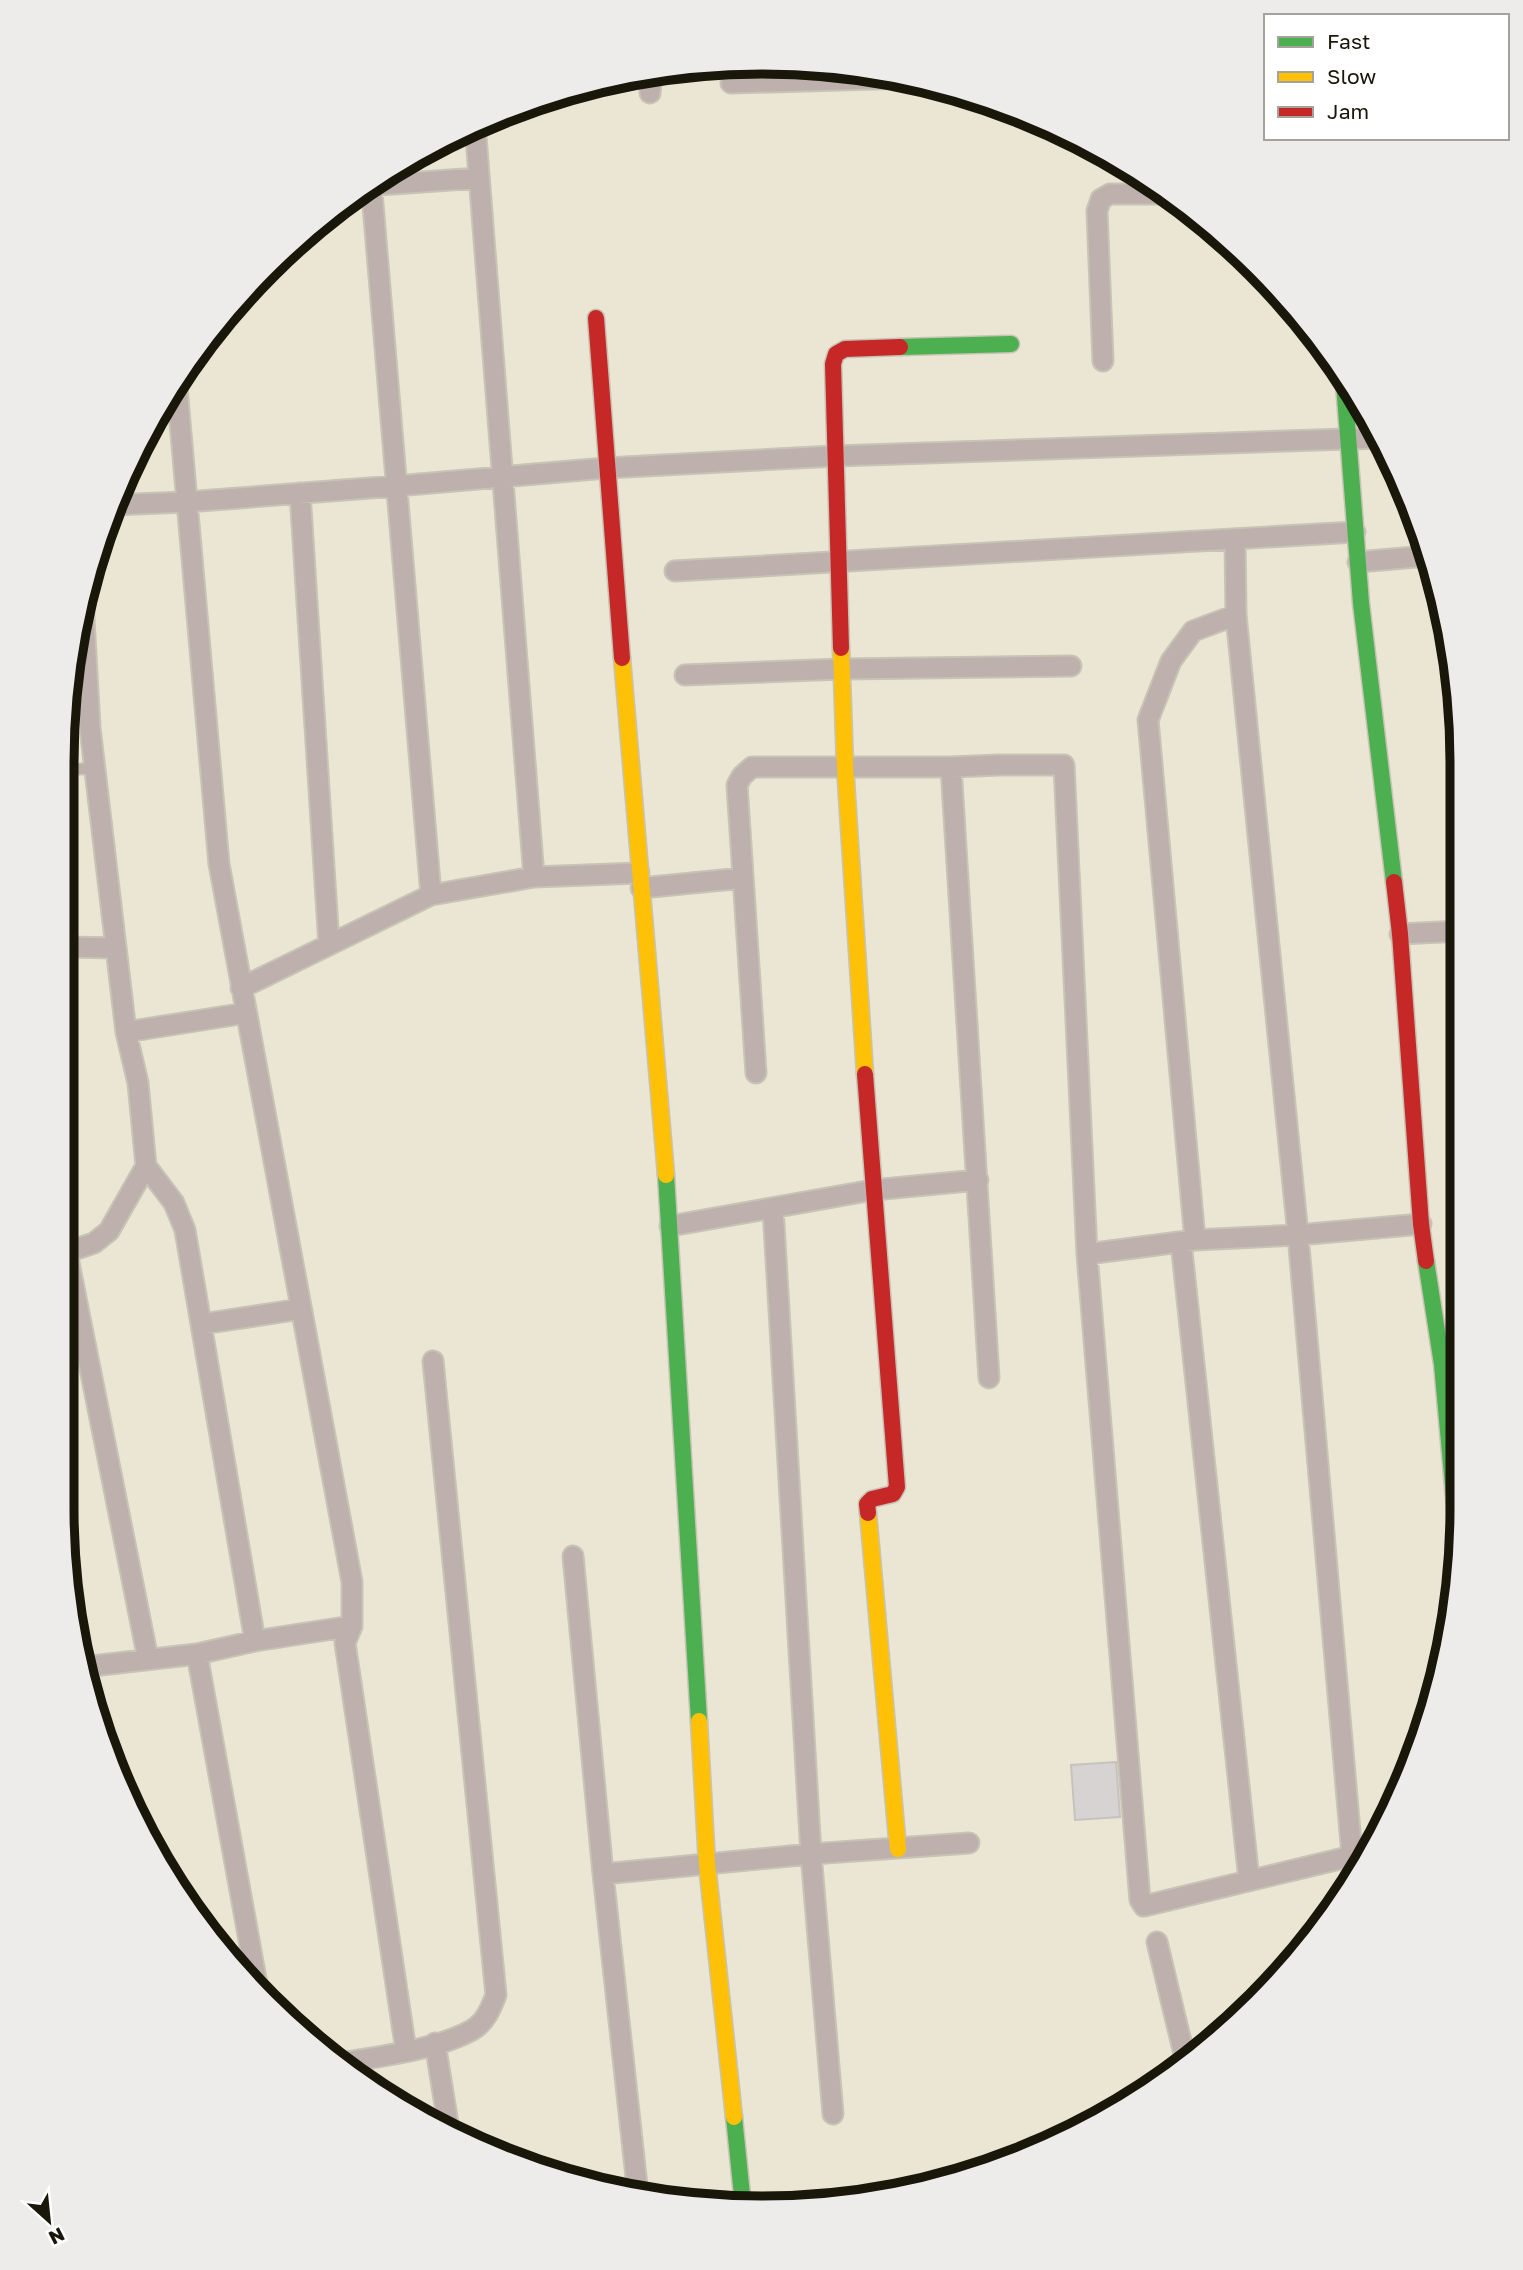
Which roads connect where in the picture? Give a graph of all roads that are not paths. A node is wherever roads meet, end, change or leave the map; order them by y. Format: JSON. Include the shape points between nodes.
{"nodes":[{"id":1,"x":837,"y":78,"type":"edge"},
{"id":2,"x":651,"y":83,"type":"edge"},
{"id":3,"x":731,"y":83,"type":"dead end"},
{"id":4,"x":650,"y":93,"type":"dead end"},
{"id":5,"x":476,"y":136,"type":"edge"},
{"id":6,"x":479,"y":178,"type":"junction"},
{"id":7,"x":389,"y":183,"type":"edge"},
{"id":8,"x":1151,"y":194,"type":"edge"},
{"id":9,"x":370,"y":196,"type":"edge"},
{"id":10,"x":596,"y":318,"type":"dead end"},
{"id":11,"x":1011,"y":344,"type":"dead end"},
{"id":12,"x":1103,"y":361,"type":"dead end"},
{"id":13,"x":178,"y":398,"type":"edge"},
{"id":14,"x":1345,"y":398,"type":"edge"},
{"id":15,"x":1368,"y":438,"type":"edge"},
{"id":16,"x":1348,"y":439,"type":"junction"},
{"id":17,"x":835,"y":456,"type":"junction"},
{"id":18,"x":606,"y":468,"type":"junction"},
{"id":19,"x":502,"y":475,"type":"junction"},
{"id":20,"x":396,"y":486,"type":"junction"},
{"id":21,"x":300,"y":493,"type":"junction"},
{"id":22,"x":186,"y":502,"type":"junction"},
{"id":23,"x":124,"y":504,"type":"edge"},
{"id":24,"x":1355,"y":532,"type":"junction"},
{"id":25,"x":1235,"y":539,"type":"junction"},
{"id":26,"x":1418,"y":557,"type":"edge"},
{"id":27,"x":1358,"y":562,"type":"junction"},
{"id":28,"x":838,"y":563,"type":"junction"},
{"id":29,"x":675,"y":571,"type":"dead end"},
{"id":30,"x":1236,"y":615,"type":"junction"},
{"id":31,"x":85,"y":638,"type":"edge"},
{"id":32,"x":1071,"y":666,"type":"dead end"},
{"id":33,"x":841,"y":670,"type":"junction"},
{"id":34,"x":685,"y":675,"type":"dead end"},
{"id":35,"x":845,"y":766,"type":"junction"},
{"id":36,"x":951,"y":767,"type":"junction"},
{"id":37,"x":94,"y":768,"type":"junction"},
{"id":38,"x":74,"y":770,"type":"edge"},
{"id":39,"x":534,"y":877,"type":"junction"},
{"id":40,"x":743,"y":878,"type":"junction"},
{"id":41,"x":640,"y":881,"type":"junction"},
{"id":42,"x":431,"y":895,"type":"junction"},
{"id":43,"x":1450,"y":932,"type":"edge"},
{"id":44,"x":1400,"y":934,"type":"junction"},
{"id":45,"x":329,"y":945,"type":"junction"},
{"id":46,"x":74,"y":947,"type":"edge"},
{"id":47,"x":116,"y":948,"type":"junction"},
{"id":48,"x":242,"y":988,"type":"junction"},
{"id":49,"x":246,"y":1013,"type":"junction"},
{"id":50,"x":126,"y":1032,"type":"junction"},
{"id":51,"x":756,"y":1073,"type":"dead end"},
{"id":52,"x":146,"y":1166,"type":"junction"},
{"id":53,"x":978,"y":1180,"type":"junction"},
{"id":54,"x":873,"y":1190,"type":"junction"},
{"id":55,"x":773,"y":1208,"type":"junction"},
{"id":56,"x":1422,"y":1224,"type":"junction"},
{"id":57,"x":670,"y":1226,"type":"junction"},
{"id":58,"x":1298,"y":1235,"type":"junction"},
{"id":59,"x":1188,"y":1241,"type":"junction"},
{"id":60,"x":74,"y":1250,"type":"edge"},
{"id":61,"x":1087,"y":1254,"type":"junction"},
{"id":62,"x":74,"y":1288,"type":"edge"},
{"id":63,"x":301,"y":1309,"type":"junction"},
{"id":64,"x":202,"y":1324,"type":"junction"},
{"id":65,"x":433,"y":1361,"type":"dead end"},
{"id":66,"x":1450,"y":1363,"type":"edge"},
{"id":67,"x":989,"y":1378,"type":"dead end"},
{"id":68,"x":573,"y":1556,"type":"dead end"},
{"id":69,"x":352,"y":1626,"type":"junction"},
{"id":70,"x":256,"y":1641,"type":"junction"},
{"id":71,"x":197,"y":1654,"type":"junction"},
{"id":72,"x":148,"y":1660,"type":"junction"},
{"id":73,"x":92,"y":1666,"type":"edge"},
{"id":74,"x":969,"y":1843,"type":"dead end"},
{"id":75,"x":898,"y":1849,"type":"junction"},
{"id":76,"x":1359,"y":1849,"type":"edge"},
{"id":77,"x":811,"y":1854,"type":"junction"},
{"id":78,"x":1356,"y":1855,"type":"edge"},
{"id":79,"x":707,"y":1864,"type":"junction"},
{"id":80,"x":604,"y":1874,"type":"junction"},
{"id":81,"x":1249,"y":1880,"type":"junction"},
{"id":82,"x":1157,"y":1942,"type":"dead end"},
{"id":83,"x":255,"y":1974,"type":"edge"},
{"id":84,"x":435,"y":2043,"type":"junction"},
{"id":85,"x":406,"y":2051,"type":"junction"},
{"id":86,"x":1183,"y":2051,"type":"edge"},
{"id":87,"x":352,"y":2061,"type":"edge"},
{"id":88,"x":834,"y":2114,"type":"dead end"},
{"id":89,"x":448,"y":2121,"type":"edge"},
{"id":90,"x":637,"y":2185,"type":"edge"},
{"id":91,"x":742,"y":2196,"type":"edge"}],
"edges":[{"from":1,"to":3,"type":"street"},
{"from":2,"to":4,"type":"street"},
{"from":5,"to":6,"type":"street"},
{"from":6,"to":7,"type":"street"},
{"from":6,"to":19,"type":"street"},
{"from":8,"to":12,"type":"street","via":[[1110,194],[1101,199],[1097,211]]},
{"from":9,"to":20,"type":"street"},
{"from":10,"to":18,"type":"street"},
{"from":11,"to":17,"type":"street","via":[[845,349],[836,354]]},
{"from":13,"to":22,"type":"street"},
{"from":14,"to":16,"type":"street"},
{"from":15,"to":16,"type":"street"},
{"from":16,"to":17,"type":"street"},
{"from":16,"to":24,"type":"street"},
{"from":17,"to":18,"type":"street"},
{"from":17,"to":28,"type":"street"},
{"from":18,"to":19,"type":"street"},
{"from":18,"to":41,"type":"street"},
{"from":19,"to":20,"type":"street"},
{"from":19,"to":39,"type":"street"},
{"from":20,"to":21,"type":"street"},
{"from":20,"to":42,"type":"street"},
{"from":21,"to":22,"type":"street"},
{"from":21,"to":45,"type":"street"},
{"from":22,"to":23,"type":"street"},
{"from":22,"to":48,"type":"street","via":[[219,864]]},
{"from":24,"to":25,"type":"street"},
{"from":24,"to":27,"type":"street"},
{"from":25,"to":28,"type":"street"},
{"from":25,"to":30,"type":"street"},
{"from":26,"to":27,"type":"street"},
{"from":27,"to":44,"type":"street"},
{"from":28,"to":29,"type":"street"},
{"from":28,"to":33,"type":"street"},
{"from":30,"to":58,"type":"street"},
{"from":30,"to":59,"type":"street","via":[[1193,631],[1171,661],[1148,720]]},
{"from":31,"to":37,"type":"street"},
{"from":32,"to":33,"type":"street"},
{"from":33,"to":34,"type":"street"},
{"from":33,"to":35,"type":"street"},
{"from":35,"to":36,"type":"street"},
{"from":35,"to":40,"type":"street","via":[[752,767],[742,776],[737,785]]},
{"from":35,"to":54,"type":"street"},
{"from":36,"to":53,"type":"street"},
{"from":36,"to":61,"type":"street","via":[[1064,765]]},
{"from":37,"to":38,"type":"lane"},
{"from":37,"to":47,"type":"street"},
{"from":39,"to":41,"type":"street"},
{"from":39,"to":42,"type":"street"},
{"from":40,"to":41,"type":"street"},
{"from":40,"to":51,"type":"street"},
{"from":41,"to":57,"type":"street"},
{"from":42,"to":45,"type":"street"},
{"from":43,"to":44,"type":"street"},
{"from":44,"to":56,"type":"street"},
{"from":45,"to":48,"type":"street"},
{"from":46,"to":47,"type":"street"},
{"from":47,"to":50,"type":"street"},
{"from":48,"to":49,"type":"street"},
{"from":49,"to":50,"type":"street"},
{"from":49,"to":63,"type":"street"},
{"from":50,"to":52,"type":"street","via":[[138,1083]]},
{"from":52,"to":60,"type":"street","via":[[109,1231]]},
{"from":52,"to":64,"type":"street","via":[[174,1203],[185,1230]]},
{"from":53,"to":54,"type":"street"},
{"from":53,"to":67,"type":"street"},
{"from":54,"to":55,"type":"street"},
{"from":54,"to":75,"type":"street","via":[[897,1488],[867,1504]]},
{"from":55,"to":57,"type":"street"},
{"from":55,"to":77,"type":"street"},
{"from":56,"to":58,"type":"street"},
{"from":56,"to":66,"type":"street"},
{"from":57,"to":79,"type":"street"},
{"from":58,"to":59,"type":"street"},
{"from":58,"to":76,"type":"street"},
{"from":59,"to":61,"type":"street"},
{"from":59,"to":81,"type":"street"},
{"from":61,"to":81,"type":"street","via":[[1140,1900],[1144,1906]]},
{"from":62,"to":72,"type":"street"},
{"from":63,"to":64,"type":"street"},
{"from":63,"to":69,"type":"street","via":[[352,1582]]},
{"from":64,"to":70,"type":"street"},
{"from":65,"to":84,"type":"street","via":[[496,1995],[489,2014],[474,2030]]},
{"from":68,"to":80,"type":"street"},
{"from":69,"to":70,"type":"street"},
{"from":69,"to":85,"type":"street","via":[[345,1643]]},
{"from":70,"to":71,"type":"street"},
{"from":71,"to":72,"type":"street"},
{"from":71,"to":83,"type":"street"},
{"from":72,"to":73,"type":"street"},
{"from":74,"to":75,"type":"street"},
{"from":75,"to":77,"type":"street"},
{"from":77,"to":79,"type":"street"},
{"from":77,"to":88,"type":"street"},
{"from":78,"to":81,"type":"street"},
{"from":79,"to":80,"type":"street"},
{"from":79,"to":91,"type":"street"},
{"from":80,"to":90,"type":"street"},
{"from":82,"to":86,"type":"street"},
{"from":84,"to":85,"type":"street"},
{"from":84,"to":89,"type":"street"},
{"from":85,"to":87,"type":"street"}]}
